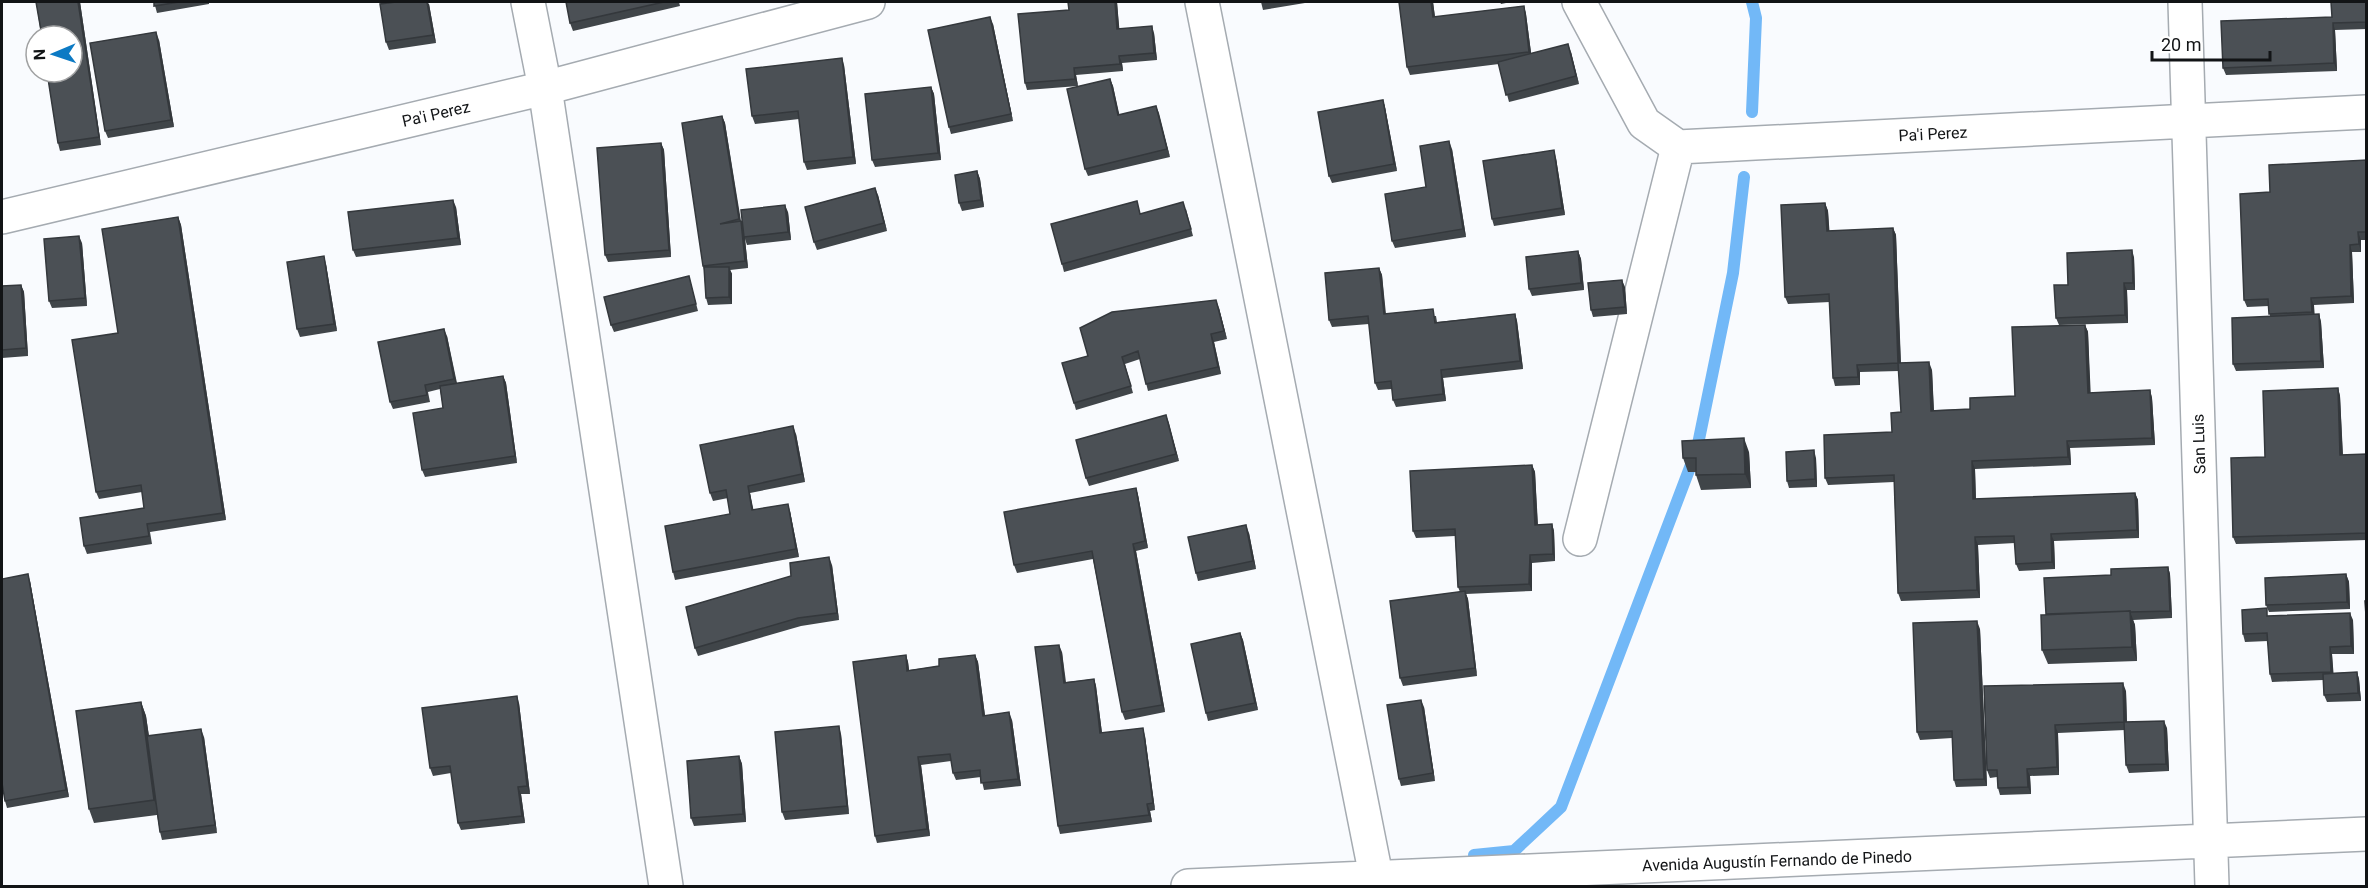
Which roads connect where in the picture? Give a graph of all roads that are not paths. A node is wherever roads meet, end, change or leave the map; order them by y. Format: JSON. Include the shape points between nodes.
{"nodes":[{"id":1,"x":528,"y":2,"type":"edge"},
{"id":2,"x":868,"y":2,"type":"edge"},
{"id":3,"x":1202,"y":2,"type":"edge"},
{"id":4,"x":1579,"y":2,"type":"edge"},
{"id":5,"x":2185,"y":2,"type":"edge"},
{"id":6,"x":545,"y":88,"type":"junction"},
{"id":7,"x":2367,"y":112,"type":"edge"},
{"id":8,"x":2188,"y":121,"type":"junction"},
{"id":9,"x":1678,"y":147,"type":"junction"},
{"id":10,"x":2,"y":217,"type":"edge"},
{"id":11,"x":1580,"y":539,"type":"dead end"},
{"id":12,"x":2367,"y":834,"type":"edge"},
{"id":13,"x":2211,"y":842,"type":"junction"},
{"id":14,"x":1523,"y":879,"type":"edge"},
{"id":15,"x":1377,"y":882,"type":"edge"},
{"id":16,"x":666,"y":886,"type":"edge"},
{"id":17,"x":1188,"y":886,"type":"edge"},
{"id":18,"x":2212,"y":886,"type":"edge"}],
"edges":[{"from":1,"to":6,"type":"street"},
{"from":2,"to":6,"type":"street","name":"Pa'i Perez"},
{"from":3,"to":15,"type":"street"},
{"from":4,"to":9,"type":"street","via":[[1644,123]]},
{"from":5,"to":8,"type":"street","name":"San Luis"},
{"from":6,"to":10,"type":"street","name":"Pa'i Perez"},
{"from":6,"to":16,"type":"street"},
{"from":7,"to":8,"type":"street","name":"Pa'i Perez"},
{"from":8,"to":9,"type":"street","name":"Pa'i Perez"},
{"from":8,"to":13,"type":"street","name":"San Luis"},
{"from":9,"to":11,"type":"street"},
{"from":12,"to":13,"type":"street","name":"Avenida Augustín Fernando de Pinedo"},
{"from":13,"to":14,"type":"street","name":"Avenida Augustín Fernando de Pinedo"},
{"from":13,"to":18,"type":"street","name":"San Luis"},
{"from":14,"to":15,"type":"street","name":"Avenida Augustín Fernando de Pinedo"},
{"from":15,"to":17,"type":"street","name":"Avenida Augustín Fernando de Pinedo"}]}
